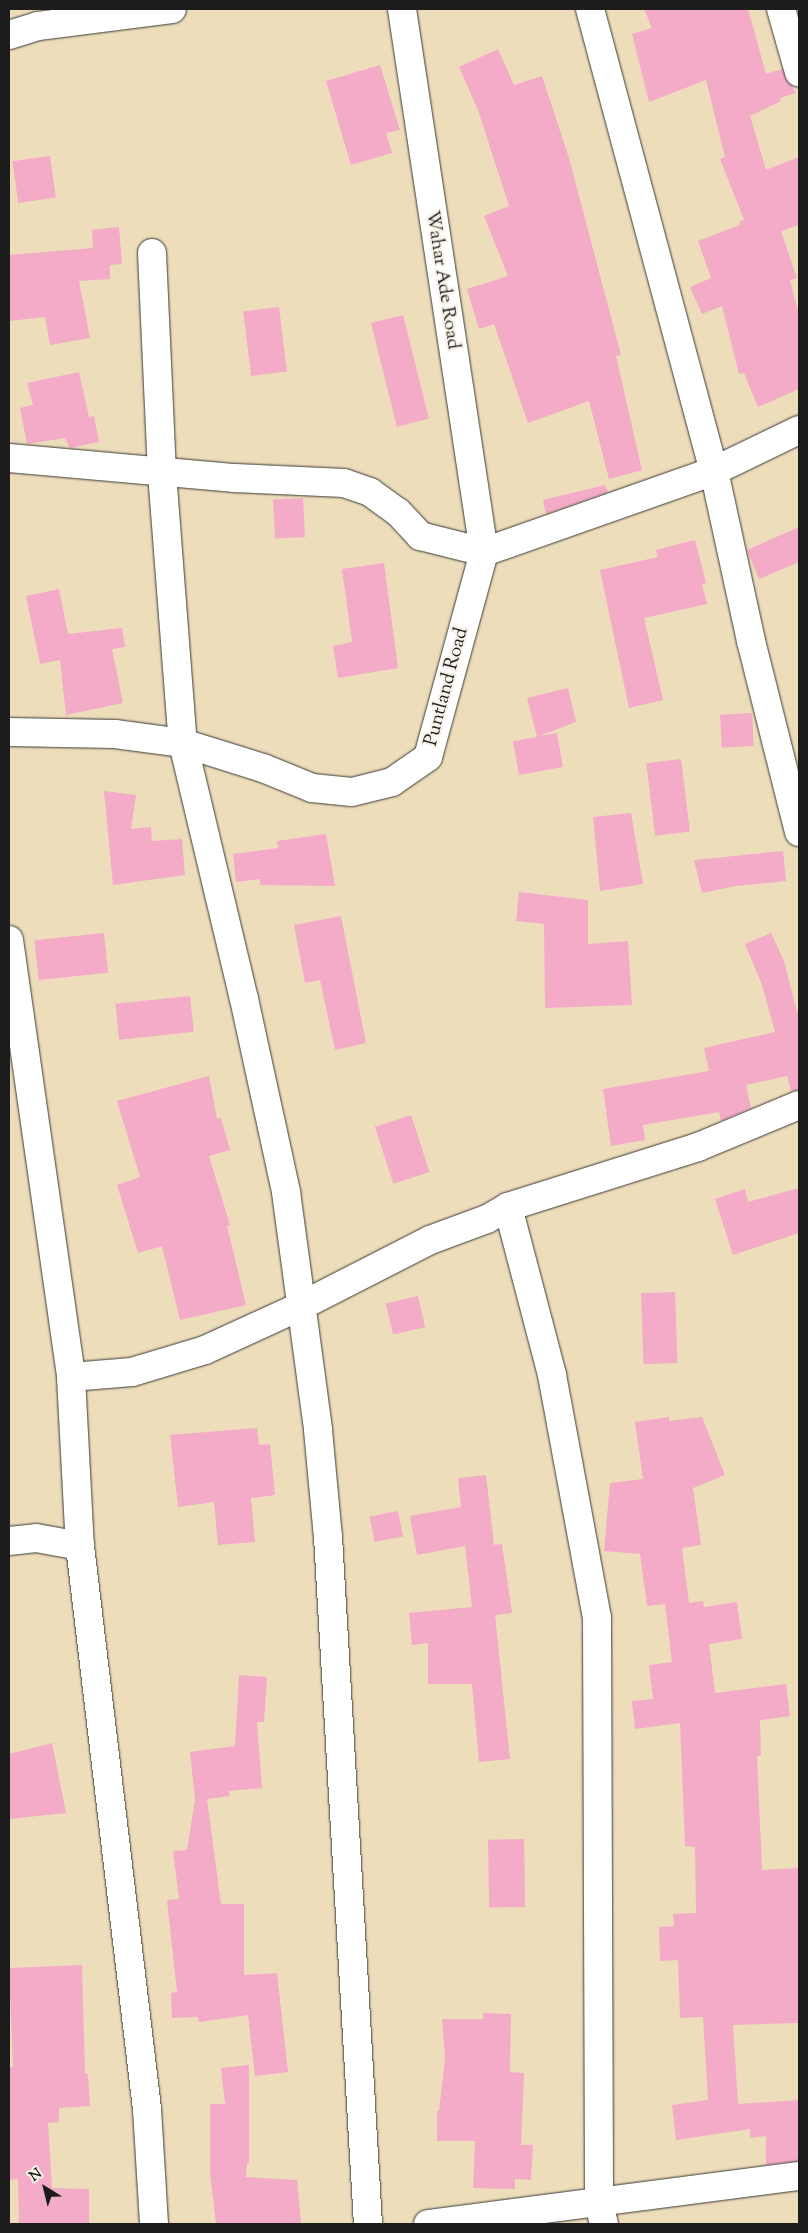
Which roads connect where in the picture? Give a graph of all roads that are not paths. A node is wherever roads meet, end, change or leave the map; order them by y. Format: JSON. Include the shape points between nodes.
{"nodes":[{"id":1,"x":172,"y":9,"type":"edge"},
{"id":2,"x":402,"y":9,"type":"edge"},
{"id":3,"x":590,"y":9,"type":"edge"},
{"id":4,"x":781,"y":9,"type":"edge"},
{"id":5,"x":101,"y":14,"type":"edge"},
{"id":6,"x":9,"y":35,"type":"edge"},
{"id":7,"x":799,"y":72,"type":"edge"},
{"id":8,"x":152,"y":253,"type":"dead end"},
{"id":9,"x":799,"y":430,"type":"edge"},
{"id":10,"x":9,"y":458,"type":"edge"},
{"id":11,"x":714,"y":470,"type":"junction"},
{"id":12,"x":162,"y":473,"type":"junction"},
{"id":13,"x":484,"y":552,"type":"junction"},
{"id":14,"x":9,"y":732,"type":"edge"},
{"id":15,"x":183,"y":743,"type":"junction"},
{"id":16,"x":799,"y":832,"type":"edge"},
{"id":17,"x":9,"y":940,"type":"edge"},
{"id":18,"x":799,"y":1105,"type":"edge"},
{"id":19,"x":508,"y":1207,"type":"junction"},
{"id":20,"x":301,"y":1306,"type":"junction"},
{"id":21,"x":71,"y":1377,"type":"junction"},
{"id":22,"x":9,"y":1542,"type":"edge"},
{"id":23,"x":80,"y":1546,"type":"junction"},
{"id":24,"x":799,"y":2176,"type":"edge"},
{"id":25,"x":602,"y":2213,"type":"edge"},
{"id":26,"x":154,"y":2224,"type":"edge"},
{"id":27,"x":368,"y":2224,"type":"edge"},
{"id":28,"x":428,"y":2224,"type":"edge"}],
"edges":[{"from":1,"to":5,"type":"street"},
{"from":2,"to":13,"type":"street","name":"Wahar Ade Road"},
{"from":3,"to":11,"type":"street"},
{"from":4,"to":7,"type":"street"},
{"from":5,"to":6,"type":"street"},
{"from":8,"to":12,"type":"street"},
{"from":9,"to":11,"type":"street"},
{"from":10,"to":12,"type":"street"},
{"from":11,"to":13,"type":"street"},
{"from":11,"to":16,"type":"street","via":[[751,641]]},
{"from":12,"to":13,"type":"street","via":[[344,483],[370,492],[398,512],[420,536]]},
{"from":12,"to":15,"type":"street"},
{"from":13,"to":15,"type":"street","name":"Puntland Road","via":[[428,757],[392,782],[352,792],[312,788],[263,768]]},
{"from":14,"to":15,"type":"street","name":"Puntland Road","via":[[115,734]]},
{"from":15,"to":20,"type":"street","via":[[284,1182]]},
{"from":17,"to":21,"type":"street"},
{"from":18,"to":19,"type":"street","via":[[698,1147]]},
{"from":19,"to":20,"type":"street","via":[[487,1219],[430,1240]]},
{"from":19,"to":25,"type":"street","via":[[552,1375],[597,1618]]},
{"from":20,"to":21,"type":"street","via":[[205,1350],[132,1372]]},
{"from":20,"to":27,"type":"street","via":[[328,1536]]},
{"from":21,"to":23,"type":"street"},
{"from":22,"to":23,"type":"street","via":[[36,1538]]},
{"from":23,"to":26,"type":"street","via":[[146,2100]]},
{"from":24,"to":25,"type":"street"},
{"from":25,"to":28,"type":"street"}]}
